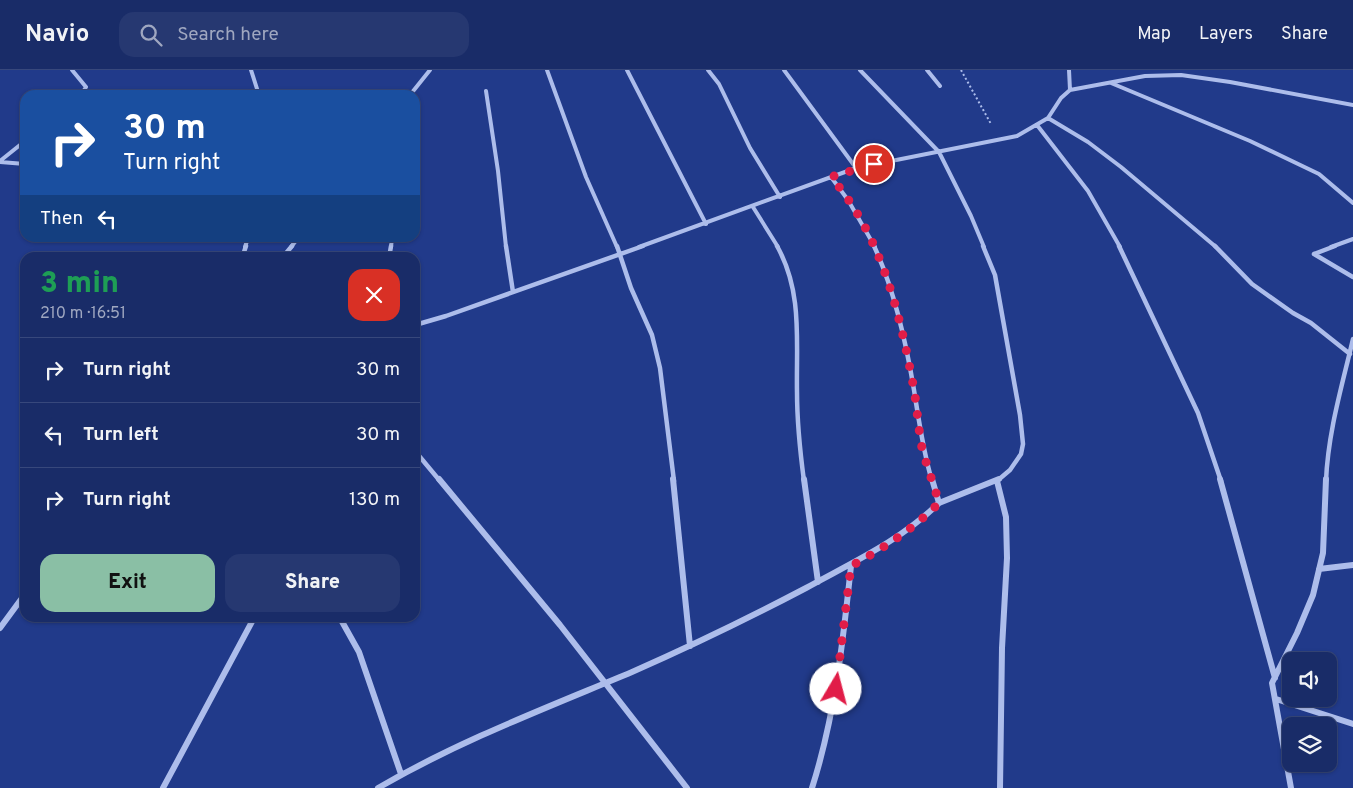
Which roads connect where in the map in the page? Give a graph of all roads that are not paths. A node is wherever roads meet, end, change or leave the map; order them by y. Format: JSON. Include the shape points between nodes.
{"nodes":[{"id":1,"x":72,"y":70,"type":"edge"},
{"id":2,"x":251,"y":70,"type":"edge"},
{"id":3,"x":430,"y":70,"type":"edge"},
{"id":4,"x":547,"y":70,"type":"edge"},
{"id":5,"x":627,"y":70,"type":"edge"},
{"id":6,"x":708,"y":70,"type":"edge"},
{"id":7,"x":784,"y":70,"type":"edge"},
{"id":8,"x":860,"y":70,"type":"edge"},
{"id":9,"x":927,"y":70,"type":"edge"},
{"id":10,"x":1069,"y":70,"type":"edge"},
{"id":11,"x":1109,"y":83,"type":"junction"},
{"id":12,"x":940,"y":86,"type":"dead end"},
{"id":13,"x":84,"y":90,"type":"edge"},
{"id":14,"x":257,"y":90,"type":"edge"},
{"id":15,"x":414,"y":90,"type":"edge"},
{"id":16,"x":1070,"y":90,"type":"junction"},
{"id":17,"x":486,"y":91,"type":"dead end"},
{"id":18,"x":1353,"y":105,"type":"edge"},
{"id":19,"x":1048,"y":118,"type":"junction"},
{"id":20,"x":1037,"y":125,"type":"junction"},
{"id":21,"x":20,"y":145,"type":"edge"},
{"id":22,"x":939,"y":152,"type":"junction"},
{"id":23,"x":0,"y":162,"type":"edge"},
{"id":24,"x":20,"y":164,"type":"edge"},
{"id":25,"x":856,"y":168,"type":"junction"},
{"id":26,"x":831,"y":177,"type":"junction"},
{"id":27,"x":780,"y":197,"type":"junction"},
{"id":28,"x":1353,"y":203,"type":"edge"},
{"id":29,"x":753,"y":207,"type":"junction"},
{"id":30,"x":706,"y":224,"type":"junction"},
{"id":31,"x":1353,"y":239,"type":"edge"},
{"id":32,"x":295,"y":242,"type":"edge"},
{"id":33,"x":287,"y":252,"type":"edge"},
{"id":34,"x":620,"y":253,"type":"junction"},
{"id":35,"x":1353,"y":277,"type":"edge"},
{"id":36,"x":513,"y":292,"type":"junction"},
{"id":37,"x":420,"y":323,"type":"edge"},
{"id":38,"x":1353,"y":339,"type":"edge"},
{"id":39,"x":1350,"y":354,"type":"junction"},
{"id":40,"x":420,"y":457,"type":"edge"},
{"id":41,"x":997,"y":481,"type":"junction"},
{"id":42,"x":939,"y":503,"type":"junction"},
{"id":43,"x":1353,"y":565,"type":"edge"},
{"id":44,"x":851,"y":566,"type":"junction"},
{"id":45,"x":1319,"y":568,"type":"junction"},
{"id":46,"x":818,"y":582,"type":"junction"},
{"id":47,"x":20,"y":601,"type":"edge"},
{"id":48,"x":252,"y":622,"type":"edge"},
{"id":49,"x":342,"y":622,"type":"edge"},
{"id":50,"x":0,"y":628,"type":"edge"},
{"id":51,"x":690,"y":646,"type":"junction"},
{"id":52,"x":1275,"y":678,"type":"junction"},
{"id":53,"x":604,"y":682,"type":"junction"},
{"id":54,"x":1276,"y":699,"type":"junction"},
{"id":55,"x":1353,"y":724,"type":"edge"},
{"id":56,"x":401,"y":774,"type":"junction"},
{"id":57,"x":163,"y":788,"type":"edge"},
{"id":58,"x":378,"y":788,"type":"edge"},
{"id":59,"x":687,"y":788,"type":"edge"},
{"id":60,"x":812,"y":788,"type":"edge"},
{"id":61,"x":1000,"y":788,"type":"edge"},
{"id":62,"x":1291,"y":788,"type":"edge"}],
"edges":[{"from":1,"to":13,"type":"street","via":[[82,80]]},
{"from":2,"to":14,"type":"street"},
{"from":3,"to":15,"type":"street"},
{"from":4,"to":34,"type":"street","via":[[586,177]]},
{"from":5,"to":30,"type":"street"},
{"from":6,"to":27,"type":"street","via":[[719,84],[750,148]]},
{"from":7,"to":25,"type":"street"},
{"from":8,"to":22,"type":"street"},
{"from":9,"to":12,"type":"street"},
{"from":10,"to":16,"type":"street"},
{"from":11,"to":16,"type":"street"},
{"from":11,"to":18,"type":"street","via":[[1145,76],[1181,75]]},
{"from":11,"to":28,"type":"street","via":[[1250,141],[1319,174]]},
{"from":16,"to":19,"type":"street","via":[[1060,98]]},
{"from":17,"to":36,"type":"street"},
{"from":19,"to":20,"type":"street"},
{"from":19,"to":39,"type":"street","via":[[1121,167],[1217,248],[1252,284]]},
{"from":20,"to":22,"type":"street","via":[[1017,136]]},
{"from":20,"to":52,"type":"street","via":[[1088,191],[1114,235],[1198,413],[1216,464]]},
{"from":21,"to":23,"type":"street"},
{"from":22,"to":25,"type":"street"},
{"from":22,"to":41,"type":"street","via":[[971,216],[995,275],[1020,415],[1021,454]]},
{"from":23,"to":24,"type":"street"},
{"from":25,"to":26,"type":"street"},
{"from":26,"to":27,"type":"street"},
{"from":26,"to":42,"type":"street","via":[[860,215],[896,300],[922,448]]},
{"from":27,"to":29,"type":"street"},
{"from":29,"to":30,"type":"street"},
{"from":29,"to":46,"type":"street","via":[[776,245],[789,274],[796,302],[799,335],[797,392]]},
{"from":30,"to":34,"type":"street"},
{"from":31,"to":35,"type":"street","via":[[1314,254]]},
{"from":32,"to":33,"type":"street"},
{"from":34,"to":36,"type":"street"},
{"from":34,"to":51,"type":"street","via":[[652,335],[660,368]]},
{"from":36,"to":37,"type":"street"},
{"from":38,"to":39,"type":"street"},
{"from":39,"to":45,"type":"street","via":[[1327,457],[1323,552]]},
{"from":40,"to":53,"type":"street"},
{"from":41,"to":42,"type":"street"},
{"from":41,"to":61,"type":"street","via":[[1006,517],[1007,558]]},
{"from":42,"to":44,"type":"street","via":[[920,523]]},
{"from":43,"to":45,"type":"street"},
{"from":44,"to":46,"type":"street"},
{"from":44,"to":60,"type":"street","via":[[836,689],[823,756]]},
{"from":45,"to":52,"type":"street","via":[[1313,595]]},
{"from":46,"to":51,"type":"street"},
{"from":47,"to":50,"type":"street"},
{"from":48,"to":57,"type":"street"},
{"from":49,"to":56,"type":"street","via":[[359,652]]},
{"from":51,"to":53,"type":"street"},
{"from":52,"to":54,"type":"street","via":[[1272,683]]},
{"from":53,"to":56,"type":"street","via":[[548,704]]},
{"from":53,"to":59,"type":"street"},
{"from":54,"to":55,"type":"street"},
{"from":54,"to":62,"type":"street"},
{"from":56,"to":58,"type":"street"}]}
